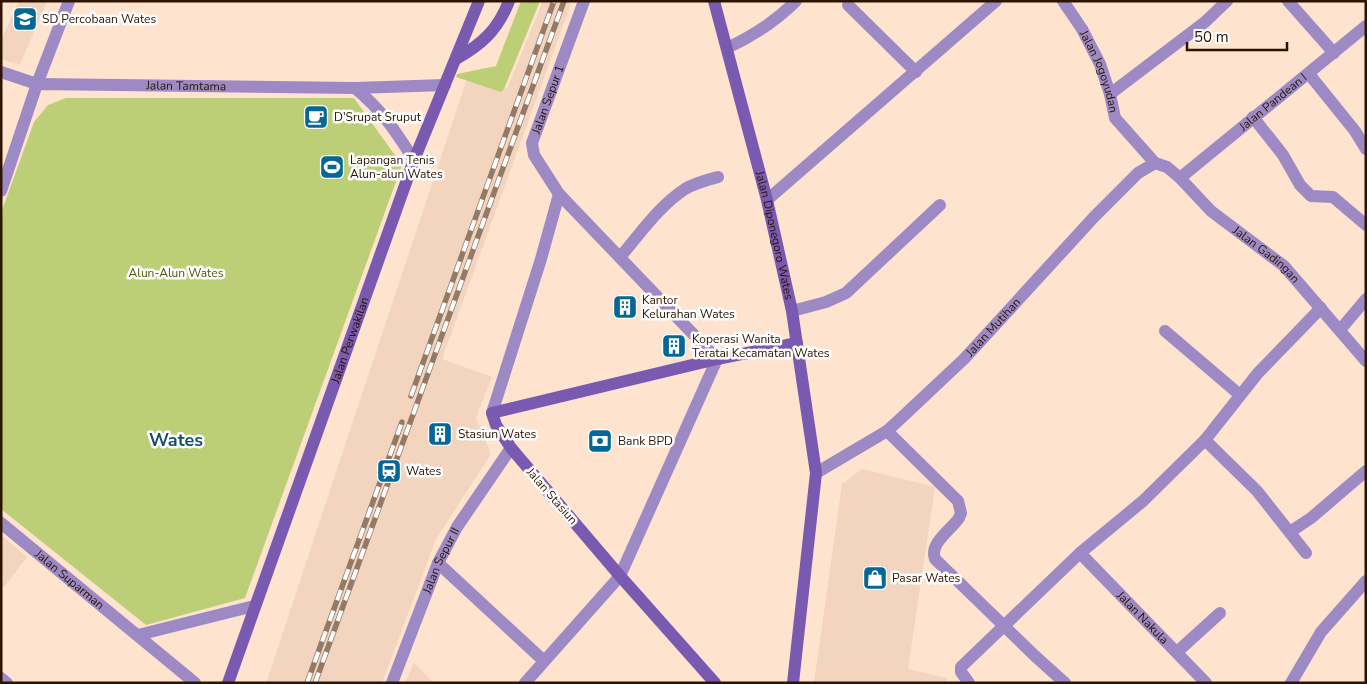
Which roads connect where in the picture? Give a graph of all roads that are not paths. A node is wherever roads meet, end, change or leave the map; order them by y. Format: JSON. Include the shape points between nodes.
{"nodes":[{"id":1,"x":69,"y":1,"type":"edge"},
{"id":2,"x":479,"y":1,"type":"edge"},
{"id":3,"x":509,"y":1,"type":"edge"},
{"id":4,"x":584,"y":1,"type":"edge"},
{"id":5,"x":714,"y":1,"type":"edge"},
{"id":6,"x":796,"y":1,"type":"edge"},
{"id":7,"x":996,"y":1,"type":"edge"},
{"id":8,"x":1063,"y":1,"type":"edge"},
{"id":9,"x":1227,"y":1,"type":"edge"},
{"id":10,"x":1288,"y":1,"type":"edge"},
{"id":11,"x":848,"y":4,"type":"dead end"},
{"id":12,"x":1366,"y":26,"type":"edge"},
{"id":13,"x":727,"y":48,"type":"junction"},
{"id":14,"x":1334,"y":53,"type":"junction"},
{"id":15,"x":456,"y":59,"type":"junction"},
{"id":16,"x":1,"y":72,"type":"edge"},
{"id":17,"x":916,"y":72,"type":"junction"},
{"id":18,"x":1309,"y":74,"type":"junction"},
{"id":19,"x":38,"y":84,"type":"junction"},
{"id":20,"x":444,"y":85,"type":"junction"},
{"id":21,"x":356,"y":88,"type":"junction"},
{"id":22,"x":1110,"y":94,"type":"junction"},
{"id":23,"x":1253,"y":117,"type":"junction"},
{"id":24,"x":1366,"y":149,"type":"edge"},
{"id":25,"x":414,"y":160,"type":"junction"},
{"id":26,"x":1155,"y":163,"type":"junction"},
{"id":27,"x":718,"y":177,"type":"dead end"},
{"id":28,"x":1180,"y":178,"type":"junction"},
{"id":29,"x":3,"y":183,"type":"edge"},
{"id":30,"x":559,"y":194,"type":"junction"},
{"id":31,"x":767,"y":200,"type":"junction"},
{"id":32,"x":940,"y":205,"type":"dead end"},
{"id":33,"x":1366,"y":225,"type":"edge"},
{"id":34,"x":620,"y":257,"type":"junction"},
{"id":35,"x":1366,"y":299,"type":"edge"},
{"id":36,"x":1321,"y":308,"type":"junction"},
{"id":37,"x":792,"y":311,"type":"junction"},
{"id":38,"x":1340,"y":330,"type":"junction"},
{"id":39,"x":1165,"y":331,"type":"dead end"},
{"id":40,"x":797,"y":343,"type":"junction"},
{"id":41,"x":717,"y":359,"type":"junction"},
{"id":42,"x":1366,"y":361,"type":"edge"},
{"id":43,"x":1240,"y":395,"type":"junction"},
{"id":44,"x":492,"y":413,"type":"junction"},
{"id":45,"x":887,"y":431,"type":"junction"},
{"id":46,"x":1205,"y":440,"type":"junction"},
{"id":47,"x":510,"y":448,"type":"junction"},
{"id":48,"x":1366,"y":471,"type":"edge"},
{"id":49,"x":816,"y":473,"type":"junction"},
{"id":50,"x":1,"y":523,"type":"edge"},
{"id":51,"x":1290,"y":532,"type":"junction"},
{"id":52,"x":1080,"y":553,"type":"junction"},
{"id":53,"x":1306,"y":553,"type":"dead end"},
{"id":54,"x":438,"y":563,"type":"junction"},
{"id":55,"x":620,"y":576,"type":"junction"},
{"id":56,"x":1366,"y":581,"type":"edge"},
{"id":57,"x":254,"y":606,"type":"junction"},
{"id":58,"x":1220,"y":613,"type":"dead end"},
{"id":59,"x":1005,"y":626,"type":"junction"},
{"id":60,"x":138,"y":634,"type":"junction"},
{"id":61,"x":1177,"y":652,"type":"junction"},
{"id":62,"x":544,"y":660,"type":"junction"},
{"id":63,"x":1,"y":678,"type":"edge"},
{"id":64,"x":7,"y":683,"type":"edge"},
{"id":65,"x":195,"y":683,"type":"edge"},
{"id":66,"x":228,"y":683,"type":"edge"},
{"id":67,"x":392,"y":683,"type":"edge"},
{"id":68,"x":525,"y":683,"type":"edge"},
{"id":69,"x":715,"y":683,"type":"edge"},
{"id":70,"x":792,"y":683,"type":"edge"},
{"id":71,"x":969,"y":683,"type":"edge"},
{"id":72,"x":1065,"y":683,"type":"edge"},
{"id":73,"x":1206,"y":683,"type":"edge"},
{"id":74,"x":1291,"y":683,"type":"edge"}],
"edges":[{"from":1,"to":19,"type":"street"},
{"from":2,"to":15,"type":"main road","name":"Jalan Perwakilan"},
{"from":3,"to":15,"type":"main road","via":[[503,18],[479,45]]},
{"from":4,"to":30,"type":"street","name":"Jalan Sepur 1","via":[[532,143],[534,155]]},
{"from":5,"to":13,"type":"main road","name":"Jalan Diponegoro Wates"},
{"from":6,"to":13,"type":"street","via":[[766,27]]},
{"from":7,"to":17,"type":"street"},
{"from":8,"to":22,"type":"street","name":"Jalan Jogoyudan","via":[[1100,64]]},
{"from":9,"to":22,"type":"street","via":[[1205,22]]},
{"from":10,"to":14,"type":"street"},
{"from":11,"to":17,"type":"street"},
{"from":12,"to":14,"type":"street","name":"Jalan Pandean I"},
{"from":13,"to":31,"type":"main road","name":"Jalan Diponegoro Wates"},
{"from":14,"to":18,"type":"street","name":"Jalan Pandean I"},
{"from":15,"to":20,"type":"main road","name":"Jalan Perwakilan"},
{"from":16,"to":19,"type":"street","name":"Jalan Tamtama"},
{"from":17,"to":31,"type":"street"},
{"from":18,"to":23,"type":"street","name":"Jalan Pandean I"},
{"from":18,"to":24,"type":"street"},
{"from":19,"to":21,"type":"street","name":"Jalan Tamtama"},
{"from":19,"to":29,"type":"street"},
{"from":20,"to":21,"type":"street","name":"Jalan Tamtama"},
{"from":20,"to":25,"type":"main road","name":"Jalan Perwakilan"},
{"from":21,"to":25,"type":"street","via":[[388,120]]},
{"from":22,"to":26,"type":"street","name":"Jalan Jogoyudan","via":[[1115,118]]},
{"from":23,"to":28,"type":"street","name":"Jalan Pandean I"},
{"from":23,"to":33,"type":"street","via":[[1311,196],[1333,197]]},
{"from":25,"to":57,"type":"main road","name":"Jalan Perwakilan"},
{"from":26,"to":28,"type":"street","name":"Jalan Gadingan"},
{"from":26,"to":45,"type":"street","name":"Jalan Mutihan","via":[[1138,173],[964,359]]},
{"from":27,"to":34,"type":"street","via":[[691,186],[672,199]]},
{"from":28,"to":36,"type":"street","name":"Jalan Gadingan","via":[[1211,211],[1284,266]]},
{"from":30,"to":34,"type":"street","name":"Jalan Sepur 1"},
{"from":30,"to":44,"type":"street"},
{"from":31,"to":37,"type":"main road","name":"Jalan Diponegoro Wates"},
{"from":32,"to":37,"type":"street","via":[[846,293],[834,300]]},
{"from":34,"to":41,"type":"street","name":"Jalan Sepur 1"},
{"from":35,"to":38,"type":"street"},
{"from":36,"to":38,"type":"street","name":"Jalan Gadingan"},
{"from":36,"to":43,"type":"street"},
{"from":37,"to":40,"type":"main road","name":"Jalan Diponegoro Wates"},
{"from":38,"to":42,"type":"street","name":"Jalan Gadingan"},
{"from":39,"to":43,"type":"street"},
{"from":40,"to":41,"type":"main road"},
{"from":40,"to":49,"type":"main road","name":"Jalan Diponegoro Wates"},
{"from":41,"to":44,"type":"main road"},
{"from":41,"to":55,"type":"street"},
{"from":43,"to":46,"type":"street"},
{"from":44,"to":47,"type":"main road","name":"Jalan Stasiun"},
{"from":45,"to":49,"type":"street","name":"Jalan Mutihan"},
{"from":45,"to":59,"type":"street","via":[[958,501],[959,518],[936,545],[935,558]]},
{"from":46,"to":51,"type":"street","via":[[1257,490]]},
{"from":46,"to":52,"type":"street","via":[[1142,501]]},
{"from":47,"to":54,"type":"street","name":"Jalan Sepur II","via":[[457,527]]},
{"from":47,"to":55,"type":"main road","name":"Jalan Stasiun"},
{"from":48,"to":51,"type":"street"},
{"from":49,"to":70,"type":"main road","name":"Jalan Diponegoro Wates"},
{"from":50,"to":60,"type":"street","name":"Jalan Suparman"},
{"from":51,"to":53,"type":"street"},
{"from":52,"to":59,"type":"street"},
{"from":52,"to":61,"type":"street","name":"Jalan Nakula"},
{"from":54,"to":62,"type":"street"},
{"from":54,"to":67,"type":"street","name":"Jalan Sepur II"},
{"from":55,"to":62,"type":"street"},
{"from":55,"to":69,"type":"main road","name":"Jalan Stasiun"},
{"from":56,"to":74,"type":"street","via":[[1321,632]]},
{"from":57,"to":60,"type":"street"},
{"from":57,"to":66,"type":"main road","name":"Jalan Perwakilan"},
{"from":58,"to":61,"type":"street"},
{"from":59,"to":71,"type":"street","via":[[961,667]]},
{"from":59,"to":72,"type":"street"},
{"from":60,"to":65,"type":"street","name":"Jalan Suparman"},
{"from":61,"to":73,"type":"street","name":"Jalan Nakula"},
{"from":62,"to":68,"type":"street"},
{"from":63,"to":64,"type":"street"}]}
